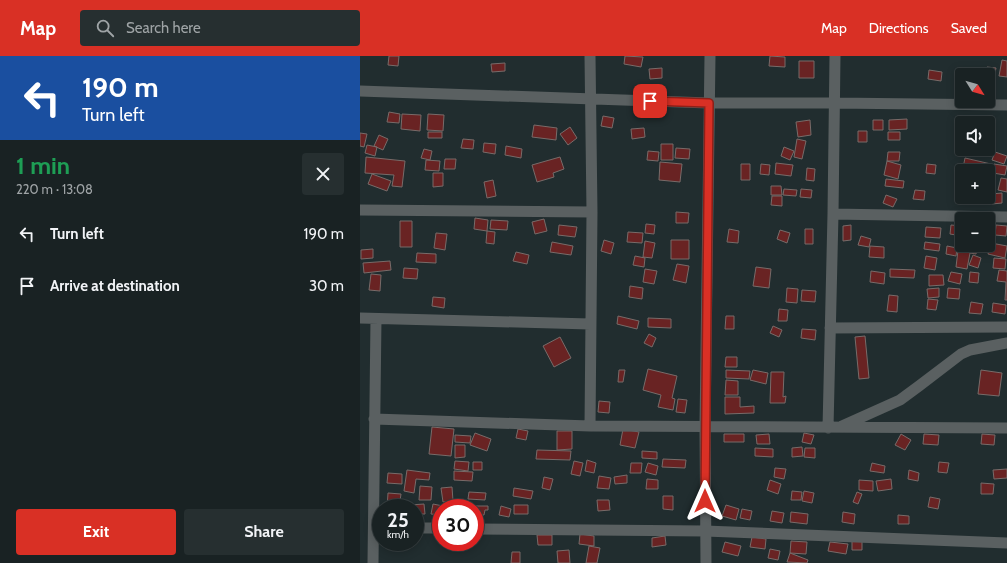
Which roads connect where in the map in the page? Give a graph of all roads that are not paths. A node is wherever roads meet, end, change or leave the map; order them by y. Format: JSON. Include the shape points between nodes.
{"nodes":[{"id":1,"x":590,"y":56,"type":"edge"},
{"id":2,"x":710,"y":56,"type":"edge"},
{"id":3,"x":836,"y":56,"type":"edge"},
{"id":4,"x":360,"y":91,"type":"edge"},
{"id":5,"x":590,"y":99,"type":"junction"},
{"id":6,"x":709,"y":103,"type":"junction"},
{"id":7,"x":835,"y":103,"type":"junction"},
{"id":8,"x":1007,"y":105,"type":"edge"},
{"id":9,"x":360,"y":210,"type":"edge"},
{"id":10,"x":592,"y":212,"type":"junction"},
{"id":11,"x":833,"y":214,"type":"junction"},
{"id":12,"x":1007,"y":217,"type":"edge"},
{"id":13,"x":360,"y":318,"type":"edge"},
{"id":14,"x":376,"y":319,"type":"junction"},
{"id":15,"x":590,"y":324,"type":"junction"},
{"id":16,"x":1007,"y":327,"type":"edge"},
{"id":17,"x":830,"y":328,"type":"junction"},
{"id":18,"x":1007,"y":343,"type":"edge"},
{"id":19,"x":374,"y":419,"type":"junction"},
{"id":20,"x":590,"y":426,"type":"junction"},
{"id":21,"x":705,"y":426,"type":"junction"},
{"id":22,"x":828,"y":428,"type":"junction"},
{"id":23,"x":839,"y":428,"type":"junction"},
{"id":24,"x":1007,"y":428,"type":"edge"},
{"id":25,"x":376,"y":499,"type":"edge"},
{"id":26,"x":484,"y":529,"type":"edge"},
{"id":27,"x":705,"y":531,"type":"junction"},
{"id":28,"x":1007,"y":543,"type":"edge"},
{"id":29,"x":374,"y":551,"type":"edge"},
{"id":30,"x":373,"y":563,"type":"edge"},
{"id":31,"x":706,"y":563,"type":"edge"}],
"edges":[{"from":1,"to":5,"type":"street"},
{"from":2,"to":6,"type":"street"},
{"from":3,"to":7,"type":"street"},
{"from":4,"to":5,"type":"street"},
{"from":5,"to":6,"type":"street"},
{"from":5,"to":10,"type":"street"},
{"from":6,"to":7,"type":"street"},
{"from":6,"to":21,"type":"street"},
{"from":7,"to":8,"type":"street"},
{"from":7,"to":11,"type":"street"},
{"from":9,"to":10,"type":"street"},
{"from":10,"to":15,"type":"street"},
{"from":11,"to":12,"type":"street"},
{"from":11,"to":17,"type":"street"},
{"from":13,"to":14,"type":"street"},
{"from":14,"to":15,"type":"street"},
{"from":14,"to":19,"type":"street"},
{"from":15,"to":20,"type":"street"},
{"from":16,"to":17,"type":"street"},
{"from":17,"to":22,"type":"street"},
{"from":18,"to":23,"type":"street","via":[[961,354],[900,400]]},
{"from":19,"to":20,"type":"street"},
{"from":19,"to":25,"type":"street"},
{"from":20,"to":21,"type":"street"},
{"from":21,"to":22,"type":"street"},
{"from":21,"to":27,"type":"street"},
{"from":22,"to":23,"type":"street"},
{"from":23,"to":24,"type":"street"},
{"from":26,"to":27,"type":"street"},
{"from":27,"to":28,"type":"street"},
{"from":27,"to":31,"type":"street"},
{"from":29,"to":30,"type":"street"}]}
